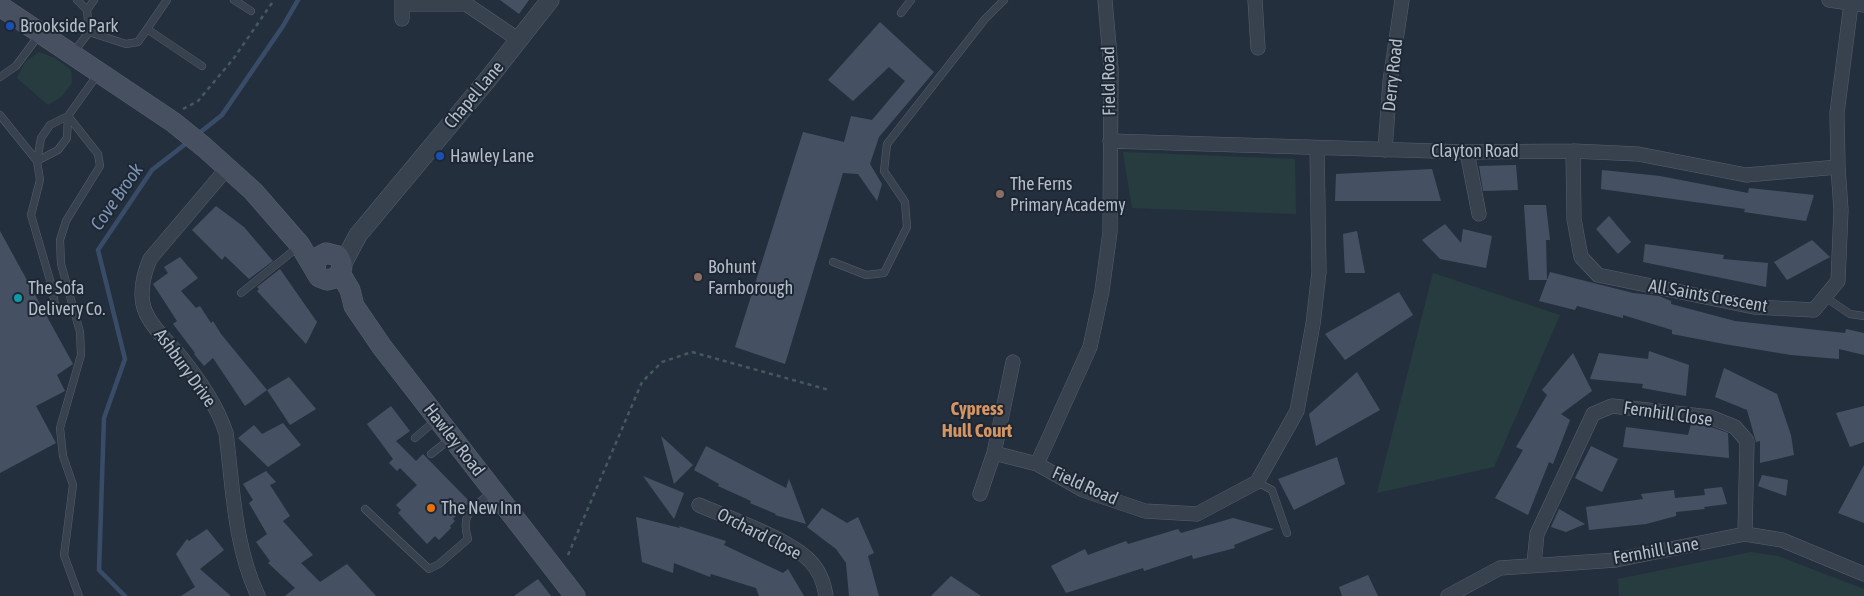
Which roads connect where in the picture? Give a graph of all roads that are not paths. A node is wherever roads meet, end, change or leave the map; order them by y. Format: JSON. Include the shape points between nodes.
{"nodes":[{"id":1,"x":77,"y":0,"type":"edge"},
{"id":2,"x":94,"y":0,"type":"edge"},
{"id":3,"x":167,"y":0,"type":"edge"},
{"id":4,"x":234,"y":0,"type":"edge"},
{"id":5,"x":550,"y":0,"type":"edge"},
{"id":6,"x":911,"y":0,"type":"edge"},
{"id":7,"x":1105,"y":0,"type":"edge"},
{"id":8,"x":1255,"y":0,"type":"edge"},
{"id":9,"x":1402,"y":0,"type":"edge"},
{"id":10,"x":1828,"y":0,"type":"edge"},
{"id":11,"x":402,"y":2,"type":"edge"},
{"id":12,"x":999,"y":2,"type":"edge"},
{"id":13,"x":1857,"y":5,"type":"edge"},
{"id":14,"x":0,"y":6,"type":"edge"},
{"id":15,"x":87,"y":10,"type":"junction"},
{"id":16,"x":251,"y":11,"type":"dead end"},
{"id":17,"x":900,"y":12,"type":"dead end"},
{"id":18,"x":402,"y":20,"type":"dead end"},
{"id":19,"x":147,"y":29,"type":"junction"},
{"id":20,"x":40,"y":32,"type":"junction"},
{"id":21,"x":89,"y":32,"type":"junction"},
{"id":22,"x":519,"y":40,"type":"junction"},
{"id":23,"x":1258,"y":48,"type":"dead end"},
{"id":24,"x":73,"y":53,"type":"junction"},
{"id":25,"x":202,"y":66,"type":"dead end"},
{"id":26,"x":100,"y":72,"type":"junction"},
{"id":27,"x":0,"y":77,"type":"edge"},
{"id":28,"x":0,"y":115,"type":"edge"},
{"id":29,"x":68,"y":116,"type":"junction"},
{"id":30,"x":1110,"y":141,"type":"junction"},
{"id":31,"x":1317,"y":148,"type":"junction"},
{"id":32,"x":1385,"y":150,"type":"junction"},
{"id":33,"x":1573,"y":151,"type":"junction"},
{"id":34,"x":1467,"y":152,"type":"junction"},
{"id":35,"x":37,"y":161,"type":"junction"},
{"id":36,"x":228,"y":167,"type":"junction"},
{"id":37,"x":1838,"y":167,"type":"junction"},
{"id":38,"x":1479,"y":214,"type":"dead end"},
{"id":39,"x":300,"y":244,"type":"junction"},
{"id":40,"x":833,"y":262,"type":"dead end"},
{"id":41,"x":330,"y":266,"type":"junction"},
{"id":42,"x":241,"y":293,"type":"dead end"},
{"id":43,"x":1825,"y":297,"type":"junction"},
{"id":44,"x":56,"y":311,"type":"dead end"},
{"id":45,"x":1864,"y":316,"type":"edge"},
{"id":46,"x":1013,"y":362,"type":"dead end"},
{"id":47,"x":438,"y":419,"type":"junction"},
{"id":48,"x":452,"y":437,"type":"junction"},
{"id":49,"x":414,"y":438,"type":"dead end"},
{"id":50,"x":994,"y":453,"type":"junction"},
{"id":51,"x":431,"y":454,"type":"dead end"},
{"id":52,"x":1037,"y":464,"type":"junction"},
{"id":53,"x":1257,"y":482,"type":"junction"},
{"id":54,"x":494,"y":491,"type":"junction"},
{"id":55,"x":980,"y":494,"type":"dead end"},
{"id":56,"x":699,"y":504,"type":"dead end"},
{"id":57,"x":366,"y":509,"type":"dead end"},
{"id":58,"x":1287,"y":533,"type":"dead end"},
{"id":59,"x":1745,"y":534,"type":"junction"},
{"id":60,"x":1534,"y":564,"type":"junction"},
{"id":61,"x":1864,"y":574,"type":"edge"},
{"id":62,"x":79,"y":596,"type":"edge"},
{"id":63,"x":258,"y":596,"type":"edge"},
{"id":64,"x":575,"y":596,"type":"edge"},
{"id":65,"x":826,"y":596,"type":"edge"},
{"id":66,"x":1448,"y":596,"type":"edge"}],
"edges":[{"from":1,"to":15,"type":"lane"},
{"from":2,"to":15,"type":"lane"},
{"from":3,"to":19,"type":"lane"},
{"from":4,"to":16,"type":"lane"},
{"from":5,"to":22,"type":"street","name":"Chapel Lane"},
{"from":6,"to":17,"type":"lane"},
{"from":7,"to":30,"type":"street","name":"Field Road","via":[[1111,69]]},
{"from":8,"to":23,"type":"street"},
{"from":9,"to":32,"type":"street","name":"Derry Road","via":[[1390,81]]},
{"from":10,"to":13,"type":"street"},
{"from":11,"to":18,"type":"street"},
{"from":11,"to":22,"type":"street","via":[[466,4]]},
{"from":12,"to":40,"type":"lane","via":[[887,144],[884,171],[905,202],[907,227],[884,273],[866,275]]},
{"from":13,"to":37,"type":"street","name":"All Saints Crescent","via":[[1837,113]]},
{"from":14,"to":20,"type":"main road"},
{"from":15,"to":21,"type":"lane"},
{"from":19,"to":21,"type":"lane","via":[[138,42],[126,44]]},
{"from":19,"to":25,"type":"lane"},
{"from":20,"to":24,"type":"main road"},
{"from":20,"to":27,"type":"lane","via":[[16,66]]},
{"from":21,"to":24,"type":"lane"},
{"from":22,"to":41,"type":"street","name":"Chapel Lane"},
{"from":24,"to":26,"type":"main road"},
{"from":26,"to":29,"type":"lane"},
{"from":26,"to":36,"type":"main road","via":[[176,118]]},
{"from":28,"to":35,"type":"lane"},
{"from":29,"to":35,"type":"lane","via":[[45,132]]},
{"from":29,"to":35,"type":"lane","via":[[67,138],[58,150]]},
{"from":29,"to":62,"type":"lane","via":[[98,154],[100,166],[66,221],[60,240],[61,264],[80,332],[82,355],[60,428],[63,456],[73,485],[64,554]]},
{"from":30,"to":31,"type":"street","name":"Clayton Road"},
{"from":30,"to":52,"type":"street","name":"Field Road","via":[[1110,232],[1090,347]]},
{"from":31,"to":32,"type":"street","name":"Clayton Road"},
{"from":31,"to":53,"type":"street","via":[[1319,272],[1313,324],[1296,411]]},
{"from":32,"to":34,"type":"street","name":"Clayton Road"},
{"from":33,"to":34,"type":"street","name":"Clayton Road"},
{"from":33,"to":37,"type":"street","name":"Clayton Road","via":[[1638,154],[1746,175]]},
{"from":33,"to":43,"type":"street","name":"All Saints Crescent","via":[[1574,219],[1581,257],[1598,275],[1754,307],[1814,310]]},
{"from":34,"to":38,"type":"street"},
{"from":35,"to":44,"type":"lane","via":[[40,180],[31,215]]},
{"from":36,"to":39,"type":"main road"},
{"from":36,"to":63,"type":"street","name":"Ashbury Drive","via":[[150,259],[144,272],[142,290],[146,314],[186,364],[221,419],[228,447],[239,539]]},
{"from":37,"to":43,"type":"street","name":"All Saints Crescent","via":[[1842,210],[1838,281]]},
{"from":39,"to":41,"type":"main road"},
{"from":39,"to":42,"type":"lane"},
{"from":41,"to":47,"type":"main road","name":"Hawley Road","via":[[340,296],[354,306]]},
{"from":43,"to":45,"type":"lane","via":[[1850,314]]},
{"from":46,"to":50,"type":"street"},
{"from":47,"to":48,"type":"main road","name":"Hawley Road"},
{"from":47,"to":49,"type":"lane"},
{"from":48,"to":51,"type":"lane"},
{"from":48,"to":54,"type":"main road","name":"Hawley Road"},
{"from":50,"to":52,"type":"street"},
{"from":50,"to":55,"type":"street"},
{"from":52,"to":53,"type":"street","name":"Field Road","via":[[1083,490],[1145,512],[1197,514]]},
{"from":53,"to":58,"type":"lane","via":[[1272,490]]},
{"from":54,"to":57,"type":"lane","via":[[468,512],[464,527],[468,539],[429,569]]},
{"from":54,"to":64,"type":"main road","name":"Hawley Road"},
{"from":56,"to":65,"type":"street","name":"Orchard Close","via":[[795,548],[812,562],[823,582]]},
{"from":59,"to":60,"type":"street","name":"Fernhill Lane","via":[[1616,560]]},
{"from":59,"to":60,"type":"street","name":"Fernhill Close","via":[[1747,441],[1735,428],[1710,417],[1612,406],[1593,414],[1579,441],[1537,534]]},
{"from":59,"to":61,"type":"street","name":"Fernhill Lane","via":[[1782,540]]},
{"from":60,"to":66,"type":"street","name":"Fernhill Lane","via":[[1500,568]]}]}
